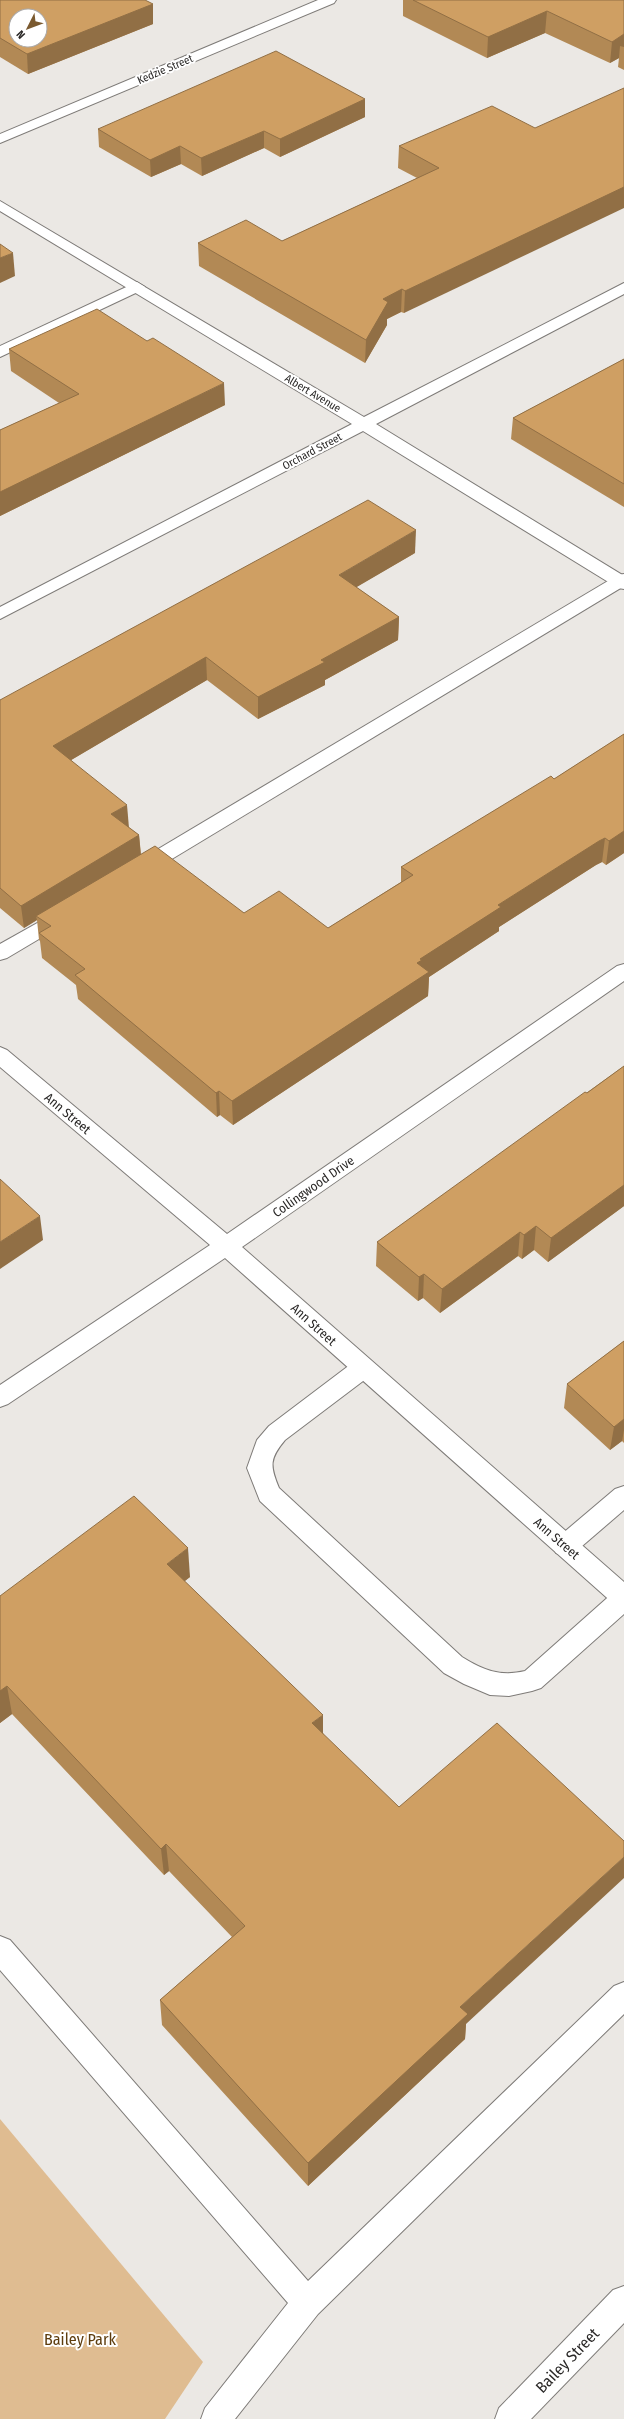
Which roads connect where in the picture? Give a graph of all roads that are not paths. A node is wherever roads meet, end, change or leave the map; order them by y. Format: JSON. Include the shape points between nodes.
{"nodes":[{"id":1,"x":329,"y":0,"type":"edge"},
{"id":2,"x":0,"y":139,"type":"edge"},
{"id":3,"x":0,"y":206,"type":"edge"},
{"id":4,"x":137,"y":287,"type":"junction"},
{"id":5,"x":624,"y":288,"type":"edge"},
{"id":6,"x":0,"y":352,"type":"edge"},
{"id":7,"x":364,"y":424,"type":"junction"},
{"id":8,"x":623,"y":581,"type":"edge"},
{"id":9,"x":0,"y":614,"type":"edge"},
{"id":10,"x":123,"y":880,"type":"edge"},
{"id":11,"x":82,"y":904,"type":"edge"},
{"id":12,"x":0,"y":953,"type":"edge"},
{"id":13,"x":624,"y":971,"type":"edge"},
{"id":14,"x":0,"y":1055,"type":"edge"},
{"id":15,"x":226,"y":1246,"type":"junction"},
{"id":16,"x":363,"y":1368,"type":"junction"},
{"id":17,"x":0,"y":1397,"type":"edge"},
{"id":18,"x":624,"y":1496,"type":"edge"},
{"id":19,"x":564,"y":1546,"type":"junction"},
{"id":20,"x":624,"y":1598,"type":"edge"},
{"id":21,"x":0,"y":1949,"type":"edge"},
{"id":22,"x":624,"y":1996,"type":"edge"},
{"id":23,"x":624,"y":2301,"type":"edge"},
{"id":24,"x":307,"y":2303,"type":"junction"},
{"id":25,"x":216,"y":2419,"type":"edge"},
{"id":26,"x":510,"y":2419,"type":"edge"}],
"edges":[{"from":1,"to":2,"type":"street","name":"Kedzie Street"},
{"from":3,"to":4,"type":"street","name":"Albert Avenue"},
{"from":4,"to":6,"type":"street"},
{"from":4,"to":7,"type":"street","name":"Albert Avenue"},
{"from":5,"to":7,"type":"street","name":"Orchard Street"},
{"from":7,"to":8,"type":"street","name":"Albert Avenue"},
{"from":7,"to":9,"type":"street","name":"Orchard Street"},
{"from":8,"to":10,"type":"street"},
{"from":11,"to":12,"type":"street"},
{"from":13,"to":15,"type":"street","name":"Collingwood Drive"},
{"from":14,"to":15,"type":"street","name":"Ann Street"},
{"from":15,"to":16,"type":"street","name":"Ann Street"},
{"from":15,"to":17,"type":"street","name":"Collingwood Drive"},
{"from":16,"to":19,"type":"street","name":"Ann Street"},
{"from":16,"to":20,"type":"street","via":[[277,1432],[265,1447],[259,1468],[269,1494],[453,1665],[481,1682],[514,1686],[532,1680]]},
{"from":18,"to":19,"type":"street"},
{"from":19,"to":20,"type":"street","name":"Ann Street"},
{"from":21,"to":24,"type":"street"},
{"from":22,"to":24,"type":"street"},
{"from":23,"to":26,"type":"street","name":"Bailey Street"},
{"from":24,"to":25,"type":"street"}]}
